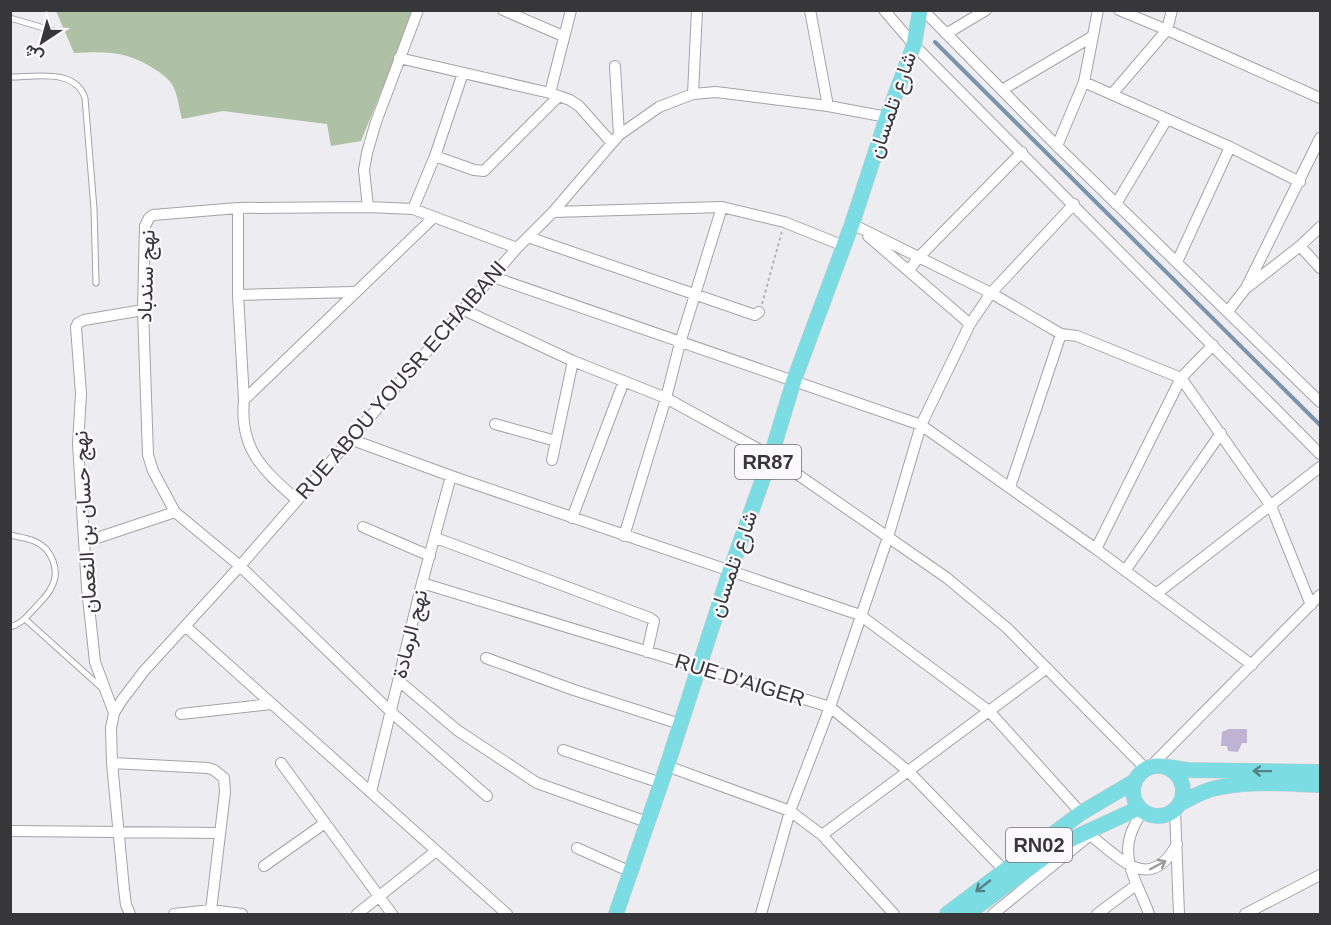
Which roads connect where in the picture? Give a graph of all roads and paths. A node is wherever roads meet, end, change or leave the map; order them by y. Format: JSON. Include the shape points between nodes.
{"nodes":[{"id":1,"x":418,"y":10,"type":"edge"},
{"id":2,"x":523,"y":10,"type":"edge"},
{"id":3,"x":571,"y":10,"type":"edge"},
{"id":4,"x":697,"y":10,"type":"edge"},
{"id":5,"x":810,"y":10,"type":"edge"},
{"id":6,"x":884,"y":10,"type":"edge"},
{"id":7,"x":922,"y":10,"type":"edge"},
{"id":8,"x":986,"y":10,"type":"edge"},
{"id":9,"x":1098,"y":10,"type":"edge"},
{"id":10,"x":1119,"y":10,"type":"edge"},
{"id":11,"x":1172,"y":10,"type":"edge"},
{"id":12,"x":507,"y":12,"type":"edge"},
{"id":13,"x":10,"y":18,"type":"edge"},
{"id":14,"x":1167,"y":30,"type":"junction"},
{"id":15,"x":54,"y":31,"type":"dead end"},
{"id":16,"x":946,"y":34,"type":"junction"},
{"id":17,"x":563,"y":36,"type":"junction"},
{"id":18,"x":1093,"y":36,"type":"junction"},
{"id":19,"x":914,"y":45,"type":"junction"},
{"id":20,"x":399,"y":58,"type":"junction"},
{"id":21,"x":615,"y":66,"type":"dead end"},
{"id":22,"x":463,"y":73,"type":"junction"},
{"id":23,"x":10,"y":77,"type":"edge"},
{"id":24,"x":1084,"y":82,"type":"junction"},
{"id":25,"x":1002,"y":90,"type":"junction"},
{"id":26,"x":693,"y":94,"type":"junction"},
{"id":27,"x":1112,"y":94,"type":"junction"},
{"id":28,"x":554,"y":95,"type":"junction"},
{"id":29,"x":1320,"y":98,"type":"edge"},
{"id":30,"x":828,"y":106,"type":"junction"},
{"id":31,"x":887,"y":117,"type":"junction"},
{"id":32,"x":1167,"y":119,"type":"junction"},
{"id":33,"x":1320,"y":138,"type":"edge"},
{"id":34,"x":615,"y":139,"type":"junction"},
{"id":35,"x":1057,"y":146,"type":"junction"},
{"id":36,"x":1230,"y":147,"type":"junction"},
{"id":37,"x":1022,"y":152,"type":"junction"},
{"id":38,"x":435,"y":156,"type":"junction"},
{"id":39,"x":1300,"y":182,"type":"junction"},
{"id":40,"x":1074,"y":204,"type":"junction"},
{"id":41,"x":1116,"y":204,"type":"junction"},
{"id":42,"x":368,"y":207,"type":"junction"},
{"id":43,"x":722,"y":207,"type":"junction"},
{"id":44,"x":238,"y":208,"type":"junction"},
{"id":45,"x":413,"y":209,"type":"junction"},
{"id":46,"x":553,"y":212,"type":"junction"},
{"id":47,"x":433,"y":218,"type":"junction"},
{"id":48,"x":784,"y":222,"type":"junction"},
{"id":49,"x":852,"y":224,"type":"junction"},
{"id":50,"x":1320,"y":227,"type":"edge"},
{"id":51,"x":528,"y":237,"type":"junction"},
{"id":52,"x":844,"y":246,"type":"junction"},
{"id":53,"x":1300,"y":246,"type":"junction"},
{"id":54,"x":517,"y":248,"type":"junction"},
{"id":55,"x":919,"y":257,"type":"junction"},
{"id":56,"x":1177,"y":262,"type":"junction"},
{"id":57,"x":1320,"y":268,"type":"edge"},
{"id":58,"x":909,"y":270,"type":"junction"},
{"id":59,"x":493,"y":277,"type":"junction"},
{"id":60,"x":96,"y":283,"type":"dead end"},
{"id":61,"x":1246,"y":288,"type":"junction"},
{"id":62,"x":353,"y":292,"type":"junction"},
{"id":63,"x":991,"y":292,"type":"junction"},
{"id":64,"x":238,"y":295,"type":"junction"},
{"id":65,"x":696,"y":295,"type":"junction"},
{"id":66,"x":143,"y":310,"type":"junction"},
{"id":67,"x":464,"y":310,"type":"junction"},
{"id":68,"x":1228,"y":311,"type":"junction"},
{"id":69,"x":759,"y":312,"type":"joint"},
{"id":70,"x":970,"y":324,"type":"junction"},
{"id":71,"x":1061,"y":334,"type":"junction"},
{"id":72,"x":680,"y":343,"type":"junction"},
{"id":73,"x":1213,"y":345,"type":"junction"},
{"id":74,"x":573,"y":361,"type":"junction"},
{"id":75,"x":1181,"y":378,"type":"junction"},
{"id":76,"x":795,"y":380,"type":"junction"},
{"id":77,"x":624,"y":381,"type":"junction"},
{"id":78,"x":666,"y":398,"type":"junction"},
{"id":79,"x":244,"y":400,"type":"junction"},
{"id":80,"x":1320,"y":402,"type":"edge"},
{"id":81,"x":495,"y":424,"type":"dead end"},
{"id":82,"x":921,"y":425,"type":"junction"},
{"id":83,"x":1221,"y":433,"type":"junction"},
{"id":84,"x":350,"y":439,"type":"junction"},
{"id":85,"x":556,"y":441,"type":"junction"},
{"id":86,"x":1320,"y":454,"type":"edge"},
{"id":87,"x":771,"y":456,"type":"junction"},
{"id":88,"x":552,"y":460,"type":"dead end"},
{"id":89,"x":1320,"y":467,"type":"edge"},
{"id":90,"x":451,"y":476,"type":"junction"},
{"id":91,"x":1010,"y":488,"type":"junction"},
{"id":92,"x":297,"y":500,"type":"junction"},
{"id":93,"x":1271,"y":506,"type":"junction"},
{"id":94,"x":175,"y":512,"type":"junction"},
{"id":95,"x":572,"y":518,"type":"junction"},
{"id":96,"x":363,"y":527,"type":"dead end"},
{"id":97,"x":10,"y":535,"type":"edge"},
{"id":98,"x":624,"y":536,"type":"junction"},
{"id":99,"x":888,"y":537,"type":"junction"},
{"id":100,"x":436,"y":538,"type":"junction"},
{"id":101,"x":85,"y":542,"type":"junction"},
{"id":102,"x":1096,"y":549,"type":"junction"},
{"id":103,"x":430,"y":556,"type":"junction"},
{"id":104,"x":240,"y":566,"type":"junction"},
{"id":105,"x":730,"y":571,"type":"junction"},
{"id":106,"x":1125,"y":571,"type":"junction"},
{"id":107,"x":422,"y":583,"type":"junction"},
{"id":108,"x":1156,"y":594,"type":"junction"},
{"id":109,"x":1320,"y":595,"type":"edge"},
{"id":110,"x":1311,"y":605,"type":"junction"},
{"id":111,"x":861,"y":615,"type":"junction"},
{"id":112,"x":25,"y":619,"type":"junction"},
{"id":113,"x":184,"y":626,"type":"junction"},
{"id":114,"x":10,"y":627,"type":"edge"},
{"id":115,"x":647,"y":652,"type":"junction"},
{"id":116,"x":486,"y":658,"type":"dead end"},
{"id":117,"x":1252,"y":665,"type":"junction"},
{"id":118,"x":1047,"y":668,"type":"junction"},
{"id":119,"x":699,"y":669,"type":"junction"},
{"id":120,"x":399,"y":681,"type":"junction"},
{"id":121,"x":104,"y":690,"type":"junction"},
{"id":122,"x":271,"y":704,"type":"junction"},
{"id":123,"x":830,"y":707,"type":"junction"},
{"id":124,"x":989,"y":711,"type":"junction"},
{"id":125,"x":391,"y":712,"type":"junction"},
{"id":126,"x":114,"y":713,"type":"junction"},
{"id":127,"x":182,"y":714,"type":"dead end"},
{"id":128,"x":680,"y":724,"type":"junction"},
{"id":129,"x":564,"y":750,"type":"dead end"},
{"id":130,"x":112,"y":763,"type":"junction"},
{"id":131,"x":281,"y":763,"type":"dead end"},
{"id":132,"x":667,"y":766,"type":"junction"},
{"id":133,"x":1167,"y":767,"type":"junction"},
{"id":134,"x":1149,"y":768,"type":"junction"},
{"id":135,"x":908,"y":771,"type":"junction"},
{"id":136,"x":1320,"y":772,"type":"edge"},
{"id":137,"x":1135,"y":781,"type":"junction"},
{"id":138,"x":661,"y":783,"type":"junction"},
{"id":139,"x":1320,"y":785,"type":"edge"},
{"id":140,"x":371,"y":792,"type":"junction"},
{"id":141,"x":487,"y":796,"type":"dead end"},
{"id":142,"x":1178,"y":806,"type":"junction"},
{"id":143,"x":1140,"y":809,"type":"junction"},
{"id":144,"x":790,"y":811,"type":"junction"},
{"id":145,"x":1081,"y":813,"type":"junction"},
{"id":146,"x":647,"y":822,"type":"junction"},
{"id":147,"x":325,"y":823,"type":"junction"},
{"id":148,"x":13,"y":831,"type":"dead end"},
{"id":149,"x":118,"y":831,"type":"junction"},
{"id":150,"x":1096,"y":831,"type":"junction"},
{"id":151,"x":219,"y":833,"type":"junction"},
{"id":152,"x":822,"y":835,"type":"junction"},
{"id":153,"x":1177,"y":844,"type":"junction"},
{"id":154,"x":577,"y":848,"type":"dead end"},
{"id":155,"x":436,"y":851,"type":"junction"},
{"id":156,"x":264,"y":866,"type":"dead end"},
{"id":157,"x":1130,"y":866,"type":"junction"},
{"id":158,"x":1004,"y":870,"type":"junction"},
{"id":159,"x":631,"y":872,"type":"junction"},
{"id":160,"x":1320,"y":876,"type":"edge"},
{"id":161,"x":1136,"y":885,"type":"junction"},
{"id":162,"x":378,"y":896,"type":"junction"},
{"id":163,"x":211,"y":910,"type":"junction"},
{"id":164,"x":765,"y":912,"type":"edge"},
{"id":165,"x":130,"y":915,"type":"edge"},
{"id":166,"x":174,"y":915,"type":"edge"},
{"id":167,"x":242,"y":915,"type":"edge"},
{"id":168,"x":357,"y":915,"type":"edge"},
{"id":169,"x":392,"y":915,"type":"edge"},
{"id":170,"x":507,"y":915,"type":"edge"},
{"id":171,"x":616,"y":915,"type":"edge"},
{"id":172,"x":894,"y":915,"type":"edge"},
{"id":173,"x":946,"y":915,"type":"edge"},
{"id":174,"x":967,"y":915,"type":"edge"},
{"id":175,"x":993,"y":915,"type":"edge"},
{"id":176,"x":1097,"y":915,"type":"edge"},
{"id":177,"x":1149,"y":915,"type":"edge"},
{"id":178,"x":1179,"y":915,"type":"edge"},
{"id":179,"x":1245,"y":915,"type":"edge"}],
"edges":[{"from":1,"to":20,"type":"street"},
{"from":2,"to":12,"type":"street"},
{"from":3,"to":17,"type":"street"},
{"from":4,"to":26,"type":"street"},
{"from":5,"to":30,"type":"street"},
{"from":6,"to":19,"type":"street"},
{"from":7,"to":16,"type":"street"},
{"from":7,"to":19,"type":"main road","name":"شارع تلمسان","number":"RR87"},
{"from":8,"to":16,"type":"street"},
{"from":9,"to":18,"type":"street"},
{"from":10,"to":14,"type":"street"},
{"from":11,"to":14,"type":"street"},
{"from":12,"to":17,"type":"street"},
{"from":13,"to":15,"type":"lane"},
{"from":14,"to":27,"type":"street"},
{"from":14,"to":29,"type":"street"},
{"from":16,"to":25,"type":"street"},
{"from":17,"to":28,"type":"street"},
{"from":18,"to":24,"type":"street"},
{"from":18,"to":25,"type":"street"},
{"from":19,"to":31,"type":"main road","name":"شارع تلمسان","number":"RR87"},
{"from":19,"to":37,"type":"street"},
{"from":20,"to":22,"type":"street"},
{"from":20,"to":42,"type":"street","via":[[367,153],[364,170]]},
{"from":21,"to":34,"type":"street"},
{"from":22,"to":28,"type":"street"},
{"from":22,"to":38,"type":"street"},
{"from":23,"to":60,"type":"lane","via":[[58,76],[82,89],[94,209]]},
{"from":24,"to":27,"type":"street"},
{"from":24,"to":35,"type":"street"},
{"from":25,"to":35,"type":"street"},
{"from":26,"to":30,"type":"street","name":"RUE ABOU YOUSR ECHAIBANI","via":[[716,92]]},
{"from":26,"to":34,"type":"street","name":"RUE ABOU YOUSR ECHAIBANI","via":[[659,107]]},
{"from":27,"to":32,"type":"street"},
{"from":28,"to":34,"type":"street","via":[[579,106]]},
{"from":28,"to":38,"type":"street","via":[[484,171]]},
{"from":30,"to":31,"type":"street","name":"RUE ABOU YOUSR ECHAIBANI"},
{"from":31,"to":49,"type":"main road","name":"شارع تلمسان","number":"RR87"},
{"from":32,"to":36,"type":"street"},
{"from":32,"to":41,"type":"street"},
{"from":33,"to":39,"type":"street"},
{"from":34,"to":46,"type":"street","name":"RUE ABOU YOUSR ECHAIBANI"},
{"from":35,"to":41,"type":"street"},
{"from":36,"to":39,"type":"street"},
{"from":36,"to":56,"type":"street"},
{"from":37,"to":40,"type":"street"},
{"from":37,"to":55,"type":"street"},
{"from":38,"to":45,"type":"street"},
{"from":39,"to":61,"type":"street"},
{"from":40,"to":63,"type":"street"},
{"from":40,"to":73,"type":"street"},
{"from":41,"to":56,"type":"street"},
{"from":42,"to":44,"type":"street","name":"نهج سندباد"},
{"from":42,"to":45,"type":"street","name":"نهج سندباد"},
{"from":43,"to":46,"type":"street"},
{"from":43,"to":48,"type":"street"},
{"from":43,"to":65,"type":"street"},
{"from":44,"to":64,"type":"street"},
{"from":44,"to":66,"type":"street","name":"نهج سندباد","via":[[149,218],[145,226]]},
{"from":45,"to":47,"type":"street","name":"نهج سندباد"},
{"from":46,"to":51,"type":"street","name":"RUE ABOU YOUSR ECHAIBANI"},
{"from":47,"to":54,"type":"street","name":"نهج سندباد"},
{"from":47,"to":62,"type":"street"},
{"from":48,"to":52,"type":"street"},
{"from":48,"to":69,"type":"path"},
{"from":49,"to":52,"type":"main road","name":"شارع تلمسان","number":"RR87"},
{"from":49,"to":55,"type":"street"},
{"from":49,"to":58,"type":"street"},
{"from":50,"to":53,"type":"street"},
{"from":51,"to":54,"type":"street","name":"RUE ABOU YOUSR ECHAIBANI"},
{"from":51,"to":65,"type":"street"},
{"from":52,"to":76,"type":"main road","name":"شارع تلمسان","number":"RR87"},
{"from":53,"to":57,"type":"street"},
{"from":53,"to":61,"type":"street"},
{"from":54,"to":59,"type":"street","name":"RUE ABOU YOUSR ECHAIBANI"},
{"from":55,"to":58,"type":"street"},
{"from":55,"to":63,"type":"street"},
{"from":56,"to":68,"type":"street"},
{"from":58,"to":70,"type":"street"},
{"from":59,"to":67,"type":"street","name":"RUE ABOU YOUSR ECHAIBANI"},
{"from":59,"to":72,"type":"street"},
{"from":61,"to":68,"type":"street"},
{"from":62,"to":64,"type":"street"},
{"from":62,"to":79,"type":"street"},
{"from":63,"to":70,"type":"street"},
{"from":63,"to":71,"type":"street"},
{"from":64,"to":79,"type":"street"},
{"from":65,"to":69,"type":"street","via":[[755,315]]},
{"from":65,"to":72,"type":"street"},
{"from":66,"to":94,"type":"street","name":"نهج سندباد","via":[[148,455]]},
{"from":66,"to":101,"type":"street","name":"نهج حسان بن النعمان","via":[[84,320],[76,327]]},
{"from":67,"to":74,"type":"street"},
{"from":67,"to":84,"type":"street","name":"RUE ABOU YOUSR ECHAIBANI"},
{"from":68,"to":80,"type":"street"},
{"from":70,"to":82,"type":"street"},
{"from":71,"to":75,"type":"street","via":[[1077,336]]},
{"from":71,"to":91,"type":"street"},
{"from":72,"to":76,"type":"street"},
{"from":72,"to":78,"type":"street"},
{"from":73,"to":75,"type":"street"},
{"from":73,"to":86,"type":"street"},
{"from":74,"to":77,"type":"street"},
{"from":74,"to":85,"type":"street"},
{"from":75,"to":83,"type":"street"},
{"from":75,"to":102,"type":"street"},
{"from":76,"to":82,"type":"street"},
{"from":76,"to":87,"type":"main road","name":"شارع تلمسان","number":"RR87"},
{"from":77,"to":78,"type":"street"},
{"from":77,"to":95,"type":"street"},
{"from":78,"to":87,"type":"street"},
{"from":78,"to":98,"type":"street"},
{"from":79,"to":92,"type":"street","via":[[245,437],[256,458]]},
{"from":81,"to":85,"type":"street"},
{"from":82,"to":91,"type":"street"},
{"from":82,"to":99,"type":"street"},
{"from":83,"to":93,"type":"street"},
{"from":83,"to":106,"type":"street"},
{"from":84,"to":90,"type":"street"},
{"from":84,"to":92,"type":"street","name":"RUE ABOU YOUSR ECHAIBANI"},
{"from":85,"to":88,"type":"street"},
{"from":87,"to":99,"type":"street"},
{"from":87,"to":105,"type":"main road","name":"شارع تلمسان","number":"RR87"},
{"from":89,"to":93,"type":"street"},
{"from":90,"to":95,"type":"street"},
{"from":90,"to":100,"type":"street","name":"نهج الرمادة"},
{"from":91,"to":102,"type":"street"},
{"from":92,"to":104,"type":"street","name":"RUE ABOU YOUSR ECHAIBANI"},
{"from":93,"to":108,"type":"street"},
{"from":93,"to":110,"type":"street"},
{"from":94,"to":101,"type":"street"},
{"from":94,"to":104,"type":"street","name":"نهج سندباد"},
{"from":95,"to":98,"type":"street"},
{"from":96,"to":103,"type":"street"},
{"from":97,"to":112,"type":"lane","via":[[44,547],[55,565],[52,587]]},
{"from":98,"to":105,"type":"street"},
{"from":99,"to":111,"type":"street"},
{"from":99,"to":118,"type":"street","via":[[964,592]]},
{"from":100,"to":103,"type":"street","name":"نهج الرمادة"},
{"from":100,"to":115,"type":"street","via":[[650,618],[654,628]]},
{"from":101,"to":121,"type":"street","name":"نهج حسان بن النعمان","via":[[95,662]]},
{"from":102,"to":106,"type":"street"},
{"from":103,"to":107,"type":"street","name":"نهج الرمادة"},
{"from":104,"to":113,"type":"street","name":"RUE ABOU YOUSR ECHAIBANI"},
{"from":104,"to":125,"type":"street","name":"نهج سندباد"},
{"from":105,"to":111,"type":"street"},
{"from":105,"to":119,"type":"main road","name":"شارع تلمسان","number":"RR87"},
{"from":106,"to":108,"type":"street"},
{"from":107,"to":115,"type":"street","name":"RUE D'AIGER"},
{"from":107,"to":120,"type":"street","name":"نهج الرمادة"},
{"from":108,"to":117,"type":"street"},
{"from":109,"to":110,"type":"street"},
{"from":110,"to":117,"type":"street"},
{"from":111,"to":123,"type":"street"},
{"from":111,"to":124,"type":"street"},
{"from":112,"to":114,"type":"lane"},
{"from":112,"to":121,"type":"lane"},
{"from":113,"to":122,"type":"street"},
{"from":113,"to":126,"type":"street"},
{"from":115,"to":119,"type":"street","name":"RUE D'AIGER"},
{"from":116,"to":128,"type":"street"},
{"from":117,"to":134,"type":"street"},
{"from":118,"to":124,"type":"street"},
{"from":118,"to":134,"type":"street"},
{"from":119,"to":123,"type":"street","name":"RUE D'AIGER"},
{"from":119,"to":128,"type":"main road","name":"شارع تلمسان","number":"RR87"},
{"from":120,"to":125,"type":"street","name":"نهج الرمادة"},
{"from":120,"to":146,"type":"street","via":[[457,730],[537,783]]},
{"from":121,"to":126,"type":"street","name":"نهج حسان بن النعمان"},
{"from":122,"to":127,"type":"street"},
{"from":122,"to":140,"type":"street"},
{"from":123,"to":135,"type":"street","name":"RUE D'AIGER"},
{"from":123,"to":144,"type":"street"},
{"from":124,"to":135,"type":"street"},
{"from":124,"to":145,"type":"street"},
{"from":125,"to":140,"type":"street","name":"نهج الرمادة"},
{"from":125,"to":141,"type":"street","name":"نهج سندباد"},
{"from":126,"to":130,"type":"street","name":"نهج حسان بن النعمان"},
{"from":128,"to":132,"type":"main road","name":"شارع تلمسان","number":"RR87"},
{"from":129,"to":138,"type":"street"},
{"from":130,"to":149,"type":"street","name":"نهج حسان بن النعمان"},
{"from":130,"to":151,"type":"street","via":[[214,770],[226,784]]},
{"from":131,"to":147,"type":"street"},
{"from":132,"to":138,"type":"main road","name":"شارع تلمسان","number":"RR87"},
{"from":132,"to":144,"type":"street"},
{"from":133,"to":134,"type":"main road"},
{"from":136,"to":133,"type":"main road","one_way":true},
{"from":133,"to":142,"type":"main road","via":[[1180,778],[1184,794]]},
{"from":134,"to":137,"type":"main road","number":"RN02"},
{"from":135,"to":152,"type":"street"},
{"from":135,"to":158,"type":"street","name":"RUE D'AIGER"},
{"from":137,"to":143,"type":"main road","via":[[1134,799]]},
{"from":137,"to":145,"type":"main road","number":"RN02"},
{"from":138,"to":146,"type":"main road","name":"شارع تلمسان","number":"RR87"},
{"from":139,"to":142,"type":"main road","number":"RN02","via":[[1228,786]]},
{"from":140,"to":155,"type":"street"},
{"from":142,"to":143,"type":"main road","number":"RN02","via":[[1164,816],[1152,816]]},
{"from":142,"to":153,"type":"street"},
{"from":143,"to":150,"type":"main road","number":"RN02"},
{"from":143,"to":157,"type":"street","via":[[1130,837]]},
{"from":144,"to":152,"type":"street"},
{"from":144,"to":164,"type":"street"},
{"from":145,"to":158,"type":"main road","number":"RN02"},
{"from":146,"to":159,"type":"main road","name":"شارع تلمسان","number":"RR87"},
{"from":147,"to":156,"type":"street"},
{"from":147,"to":162,"type":"street"},
{"from":148,"to":149,"type":"street"},
{"from":149,"to":151,"type":"street"},
{"from":149,"to":165,"type":"street","name":"نهج حسان بن النعمان"},
{"from":150,"to":157,"type":"street"},
{"from":150,"to":174,"type":"main road","number":"RN02","via":[[1065,842]]},
{"from":150,"to":175,"type":"street"},
{"from":151,"to":163,"type":"street"},
{"from":152,"to":172,"type":"street"},
{"from":157,"to":153,"type":"street","one_way":true,"via":[[1145,870],[1159,867]]},
{"from":153,"to":178,"type":"street"},
{"from":154,"to":159,"type":"street"},
{"from":155,"to":162,"type":"street"},
{"from":155,"to":170,"type":"street"},
{"from":157,"to":161,"type":"street"},
{"from":158,"to":173,"type":"main road","number":"RN02","one_way":true},
{"from":159,"to":171,"type":"main road","name":"شارع تلمسان","number":"RR87"},
{"from":160,"to":179,"type":"street"},
{"from":161,"to":176,"type":"street"},
{"from":161,"to":177,"type":"street"},
{"from":162,"to":168,"type":"street"},
{"from":162,"to":169,"type":"street"},
{"from":163,"to":166,"type":"street"},
{"from":163,"to":167,"type":"street"}]}
